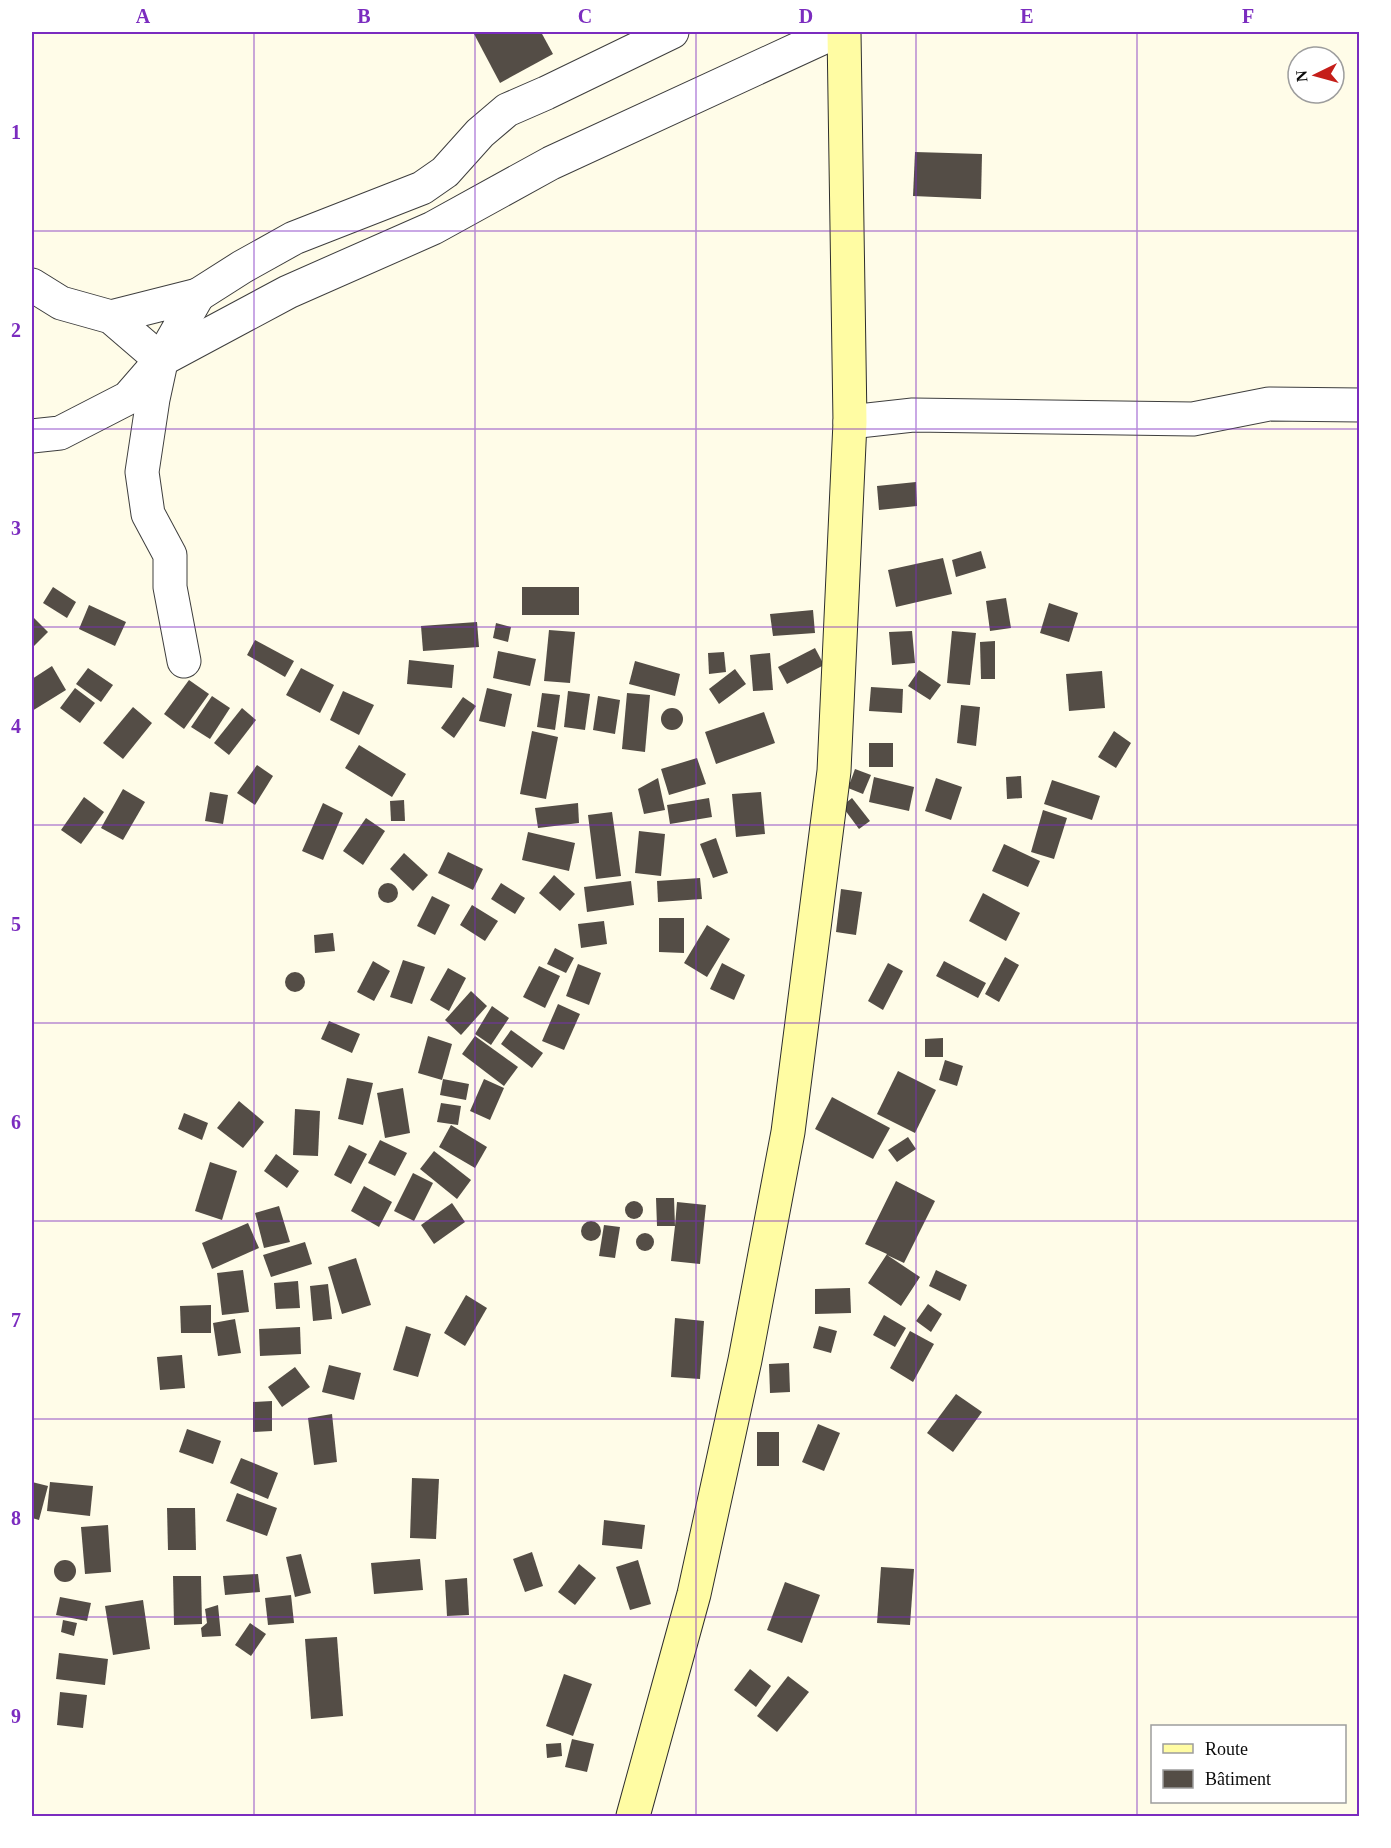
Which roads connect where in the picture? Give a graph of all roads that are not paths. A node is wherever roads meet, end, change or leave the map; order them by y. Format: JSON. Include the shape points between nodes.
{"nodes":[{"id":1,"x":672,"y":32,"type":"edge"},
{"id":2,"x":835,"y":32,"type":"edge"},
{"id":3,"x":844,"y":32,"type":"edge"},
{"id":4,"x":32,"y":285,"type":"edge"},
{"id":5,"x":198,"y":295,"type":"junction"},
{"id":6,"x":111,"y":317,"type":"junction"},
{"id":7,"x":162,"y":360,"type":"junction"},
{"id":8,"x":1359,"y":405,"type":"edge"},
{"id":9,"x":850,"y":422,"type":"junction"},
{"id":10,"x":32,"y":436,"type":"edge"},
{"id":11,"x":184,"y":661,"type":"dead end"},
{"id":12,"x":633,"y":1816,"type":"edge"}],
"edges":[{"from":1,"to":5,"type":"street","via":[[507,110],[480,132],[445,172],[422,188],[294,238]]},
{"from":2,"to":7,"type":"street","via":[[551,163],[433,228],[288,292]]},
{"from":3,"to":9,"type":"main road"},
{"from":4,"to":6,"type":"street","via":[[61,303]]},
{"from":5,"to":6,"type":"street"},
{"from":5,"to":7,"type":"street"},
{"from":6,"to":7,"type":"street"},
{"from":7,"to":10,"type":"street","via":[[128,398],[60,433]]},
{"from":7,"to":11,"type":"street","via":[[142,472],[148,514],[170,555],[170,587]]},
{"from":8,"to":9,"type":"street","via":[[1269,404],[1193,419],[913,415]]},
{"from":9,"to":12,"type":"main road","via":[[834,771],[788,1132],[745,1360],[694,1594]]}]}
